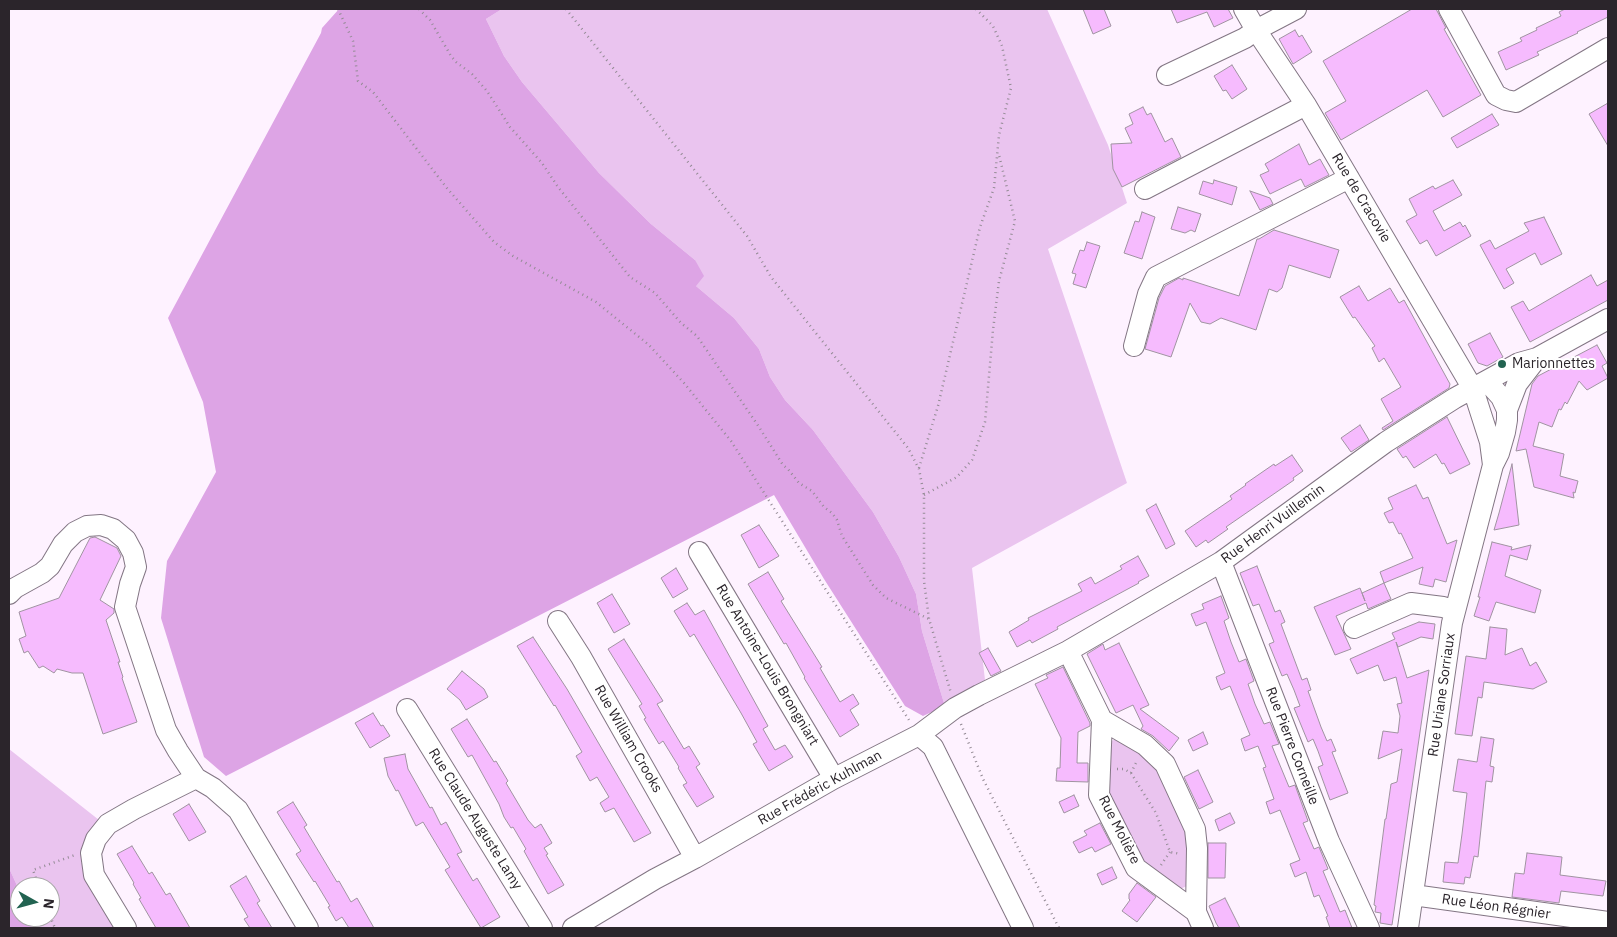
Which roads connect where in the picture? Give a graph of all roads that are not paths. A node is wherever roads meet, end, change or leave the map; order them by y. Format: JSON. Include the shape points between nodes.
{"nodes":[{"id":1,"x":1244,"y":9,"type":"edge"},
{"id":2,"x":1296,"y":9,"type":"edge"},
{"id":3,"x":1449,"y":9,"type":"edge"},
{"id":4,"x":1256,"y":30,"type":"junction"},
{"id":5,"x":1608,"y":48,"type":"edge"},
{"id":6,"x":1167,"y":75,"type":"dead end"},
{"id":7,"x":1306,"y":105,"type":"junction"},
{"id":8,"x":1349,"y":178,"type":"junction"},
{"id":9,"x":1145,"y":189,"type":"dead end"},
{"id":10,"x":1608,"y":319,"type":"edge"},
{"id":11,"x":1134,"y":346,"type":"dead end"},
{"id":12,"x":1537,"y":358,"type":"junction"},
{"id":13,"x":1478,"y":391,"type":"junction"},
{"id":14,"x":1507,"y":410,"type":"junction"},
{"id":15,"x":1493,"y":465,"type":"junction"},
{"id":16,"x":699,"y":552,"type":"dead end"},
{"id":17,"x":1221,"y":562,"type":"junction"},
{"id":18,"x":9,"y":594,"type":"edge"},
{"id":19,"x":1455,"y":611,"type":"junction"},
{"id":20,"x":558,"y":621,"type":"dead end"},
{"id":21,"x":1354,"y":628,"type":"dead end"},
{"id":22,"x":1068,"y":651,"type":"junction"},
{"id":23,"x":407,"y":709,"type":"dead end"},
{"id":24,"x":1102,"y":720,"type":"junction"},
{"id":25,"x":919,"y":735,"type":"junction"},
{"id":26,"x":196,"y":778,"type":"junction"},
{"id":27,"x":833,"y":779,"type":"junction"},
{"id":28,"x":695,"y":858,"type":"junction"},
{"id":29,"x":1413,"y":895,"type":"junction"},
{"id":30,"x":1199,"y":920,"type":"edge"},
{"id":31,"x":1608,"y":922,"type":"edge"},
{"id":32,"x":126,"y":928,"type":"edge"},
{"id":33,"x":308,"y":928,"type":"edge"},
{"id":34,"x":542,"y":928,"type":"edge"},
{"id":35,"x":573,"y":928,"type":"edge"},
{"id":36,"x":1023,"y":928,"type":"edge"},
{"id":37,"x":1369,"y":928,"type":"edge"},
{"id":38,"x":1408,"y":928,"type":"edge"}],
"edges":[{"from":1,"to":4,"type":"street","name":"Rue de Cracovie"},
{"from":2,"to":4,"type":"street"},
{"from":3,"to":5,"type":"street","via":[[1496,95],[1506,100],[1516,102]]},
{"from":4,"to":6,"type":"street"},
{"from":4,"to":7,"type":"street","name":"Rue de Cracovie"},
{"from":7,"to":8,"type":"street","name":"Rue de Cracovie"},
{"from":7,"to":9,"type":"street"},
{"from":8,"to":11,"type":"street","via":[[1156,277]]},
{"from":8,"to":13,"type":"street","name":"Rue de Cracovie"},
{"from":10,"to":12,"type":"street"},
{"from":12,"to":13,"type":"street","name":"Rue Henri Vuillemin","via":[[1519,363]]},
{"from":12,"to":14,"type":"street","name":"Rue Uriane Sorriaux","via":[[1517,384]]},
{"from":13,"to":14,"type":"street","via":[[1484,407]]},
{"from":13,"to":15,"type":"street","name":"Rue Uriane Sorriaux"},
{"from":13,"to":17,"type":"street","name":"Rue Henri Vuillemin","via":[[1455,398],[1386,442]]},
{"from":14,"to":15,"type":"street","name":"Rue Uriane Sorriaux","via":[[1500,453]]},
{"from":15,"to":19,"type":"street","name":"Rue Uriane Sorriaux"},
{"from":16,"to":27,"type":"street","name":"Rue Antoine-Louis Brongniart"},
{"from":17,"to":22,"type":"street","name":"Rue Henri Vuillemin"},
{"from":17,"to":37,"type":"street","name":"Rue Pierre Corneille","via":[[1329,841]]},
{"from":18,"to":26,"type":"street","via":[[42,573],[63,544],[87,526],[113,529],[126,540],[136,567],[125,607],[166,730]]},
{"from":19,"to":21,"type":"street","via":[[1411,603]]},
{"from":19,"to":29,"type":"street","name":"Rue Uriane Sorriaux"},
{"from":20,"to":28,"type":"street","name":"Rue William Crooks"},
{"from":22,"to":24,"type":"street","name":"Rue Molière"},
{"from":22,"to":25,"type":"street","name":"Rue Frédéric Kuhlman","via":[[955,708]]},
{"from":23,"to":34,"type":"street","name":"Rue Claude Auguste Lamy"},
{"from":24,"to":30,"type":"street","name":"Rue Molière","via":[[1099,795],[1136,868]]},
{"from":24,"to":30,"type":"street","name":"Rue Molière","via":[[1144,745],[1164,764],[1196,829]]},
{"from":25,"to":27,"type":"street","name":"Rue Frédéric Kuhlman"},
{"from":25,"to":36,"type":"street","via":[[933,746]]},
{"from":26,"to":32,"type":"street","via":[[108,824],[96,838],[91,853],[94,875]]},
{"from":26,"to":33,"type":"street","via":[[238,810]]},
{"from":27,"to":28,"type":"street","name":"Rue Frédéric Kuhlman"},
{"from":28,"to":35,"type":"street","name":"Rue Frédéric Kuhlman"},
{"from":29,"to":31,"type":"street","name":"Rue Léon Régnier"},
{"from":29,"to":38,"type":"street","name":"Rue Uriane Sorriaux"}]}
